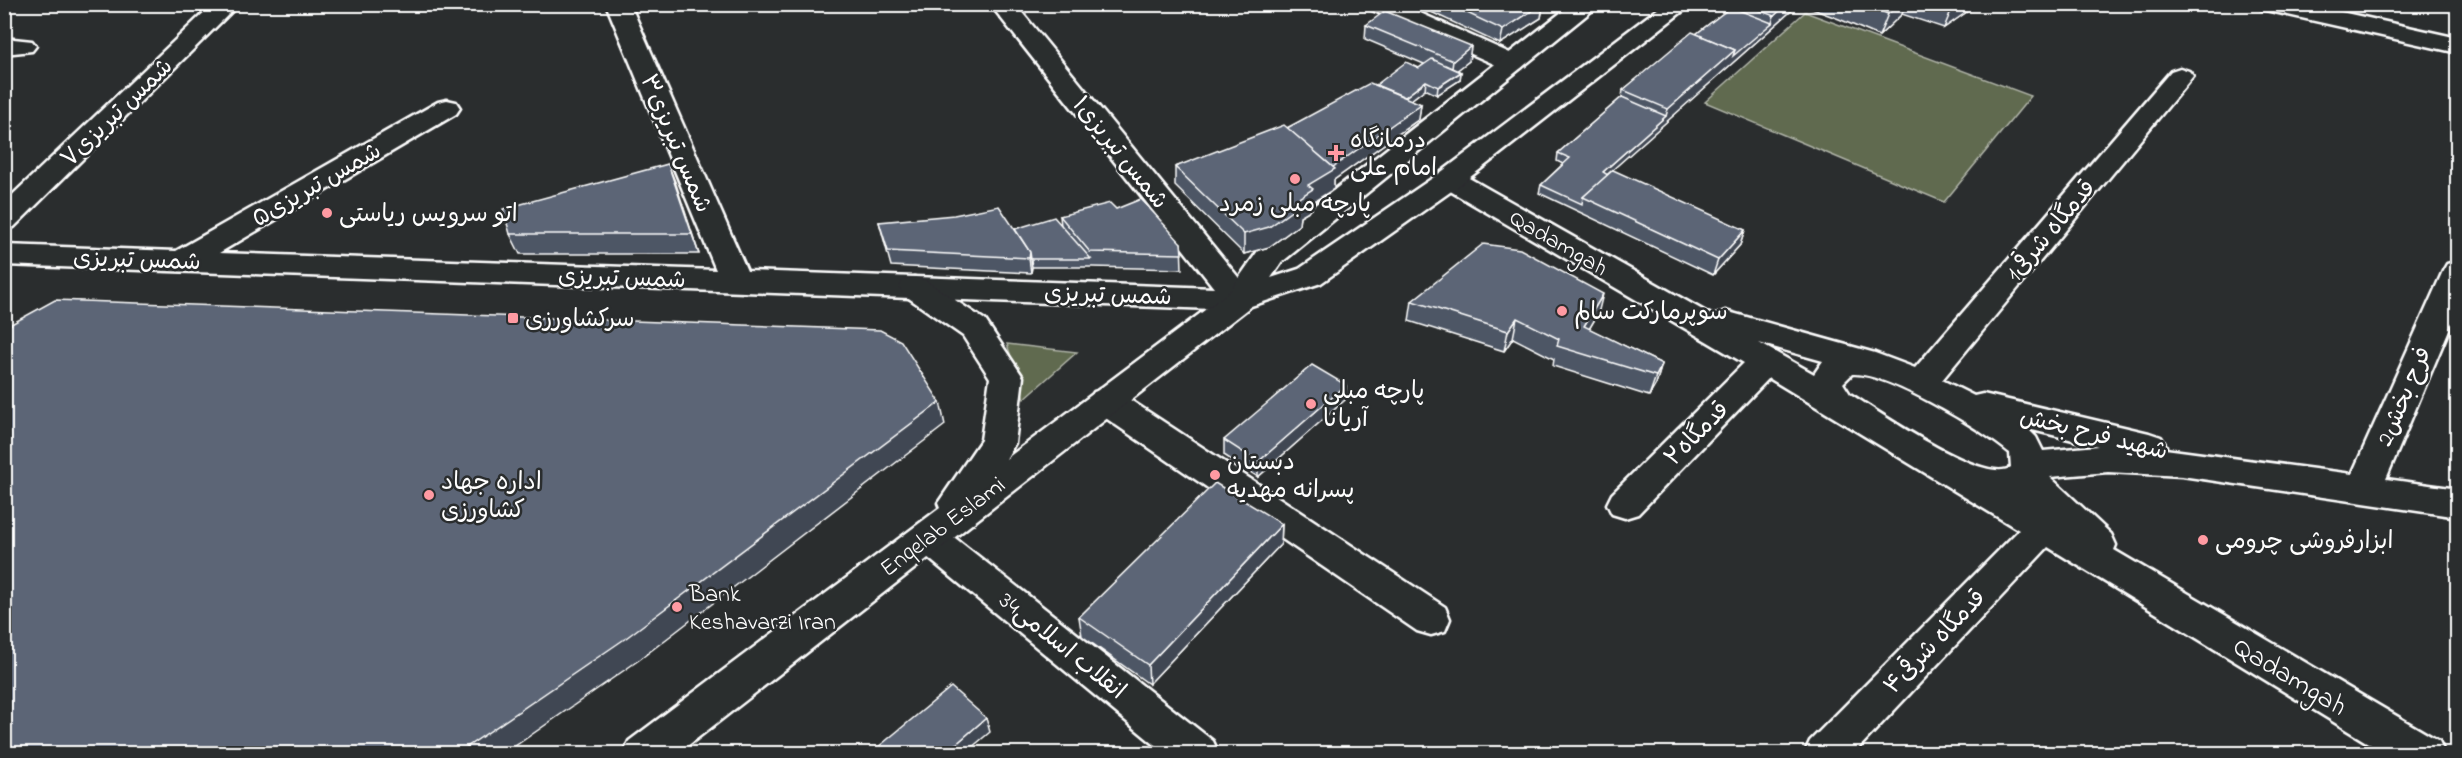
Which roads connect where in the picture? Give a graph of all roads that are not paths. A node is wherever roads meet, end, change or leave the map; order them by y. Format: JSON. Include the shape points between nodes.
{"nodes":[{"id":1,"x":226,"y":4,"type":"edge"},
{"id":2,"x":618,"y":4,"type":"edge"},
{"id":3,"x":1002,"y":4,"type":"edge"},
{"id":4,"x":1379,"y":4,"type":"edge"},
{"id":5,"x":1588,"y":4,"type":"edge"},
{"id":6,"x":1680,"y":4,"type":"edge"},
{"id":7,"x":2270,"y":4,"type":"edge"},
{"id":8,"x":2457,"y":46,"type":"edge"},
{"id":9,"x":1512,"y":63,"type":"junction"},
{"id":10,"x":2180,"y":76,"type":"dead end"},
{"id":11,"x":447,"y":108,"type":"dead end"},
{"id":12,"x":1450,"y":180,"type":"junction"},
{"id":13,"x":4,"y":220,"type":"edge"},
{"id":14,"x":4,"y":255,"type":"edge"},
{"id":15,"x":184,"y":260,"type":"junction"},
{"id":16,"x":2457,"y":272,"type":"edge"},
{"id":17,"x":736,"y":281,"type":"junction"},
{"id":18,"x":914,"y":287,"type":"junction"},
{"id":19,"x":1240,"y":299,"type":"junction"},
{"id":20,"x":1669,"y":304,"type":"junction"},
{"id":21,"x":1766,"y":361,"type":"junction"},
{"id":22,"x":1863,"y":361,"type":"junction"},
{"id":23,"x":1929,"y":390,"type":"junction"},
{"id":24,"x":1106,"y":401,"type":"junction"},
{"id":25,"x":1838,"y":403,"type":"junction"},
{"id":26,"x":2027,"y":470,"type":"junction"},
{"id":27,"x":2249,"y":471,"type":"junction"},
{"id":28,"x":1954,"y":473,"type":"junction"},
{"id":29,"x":2364,"y":488,"type":"junction"},
{"id":30,"x":2457,"y":503,"type":"edge"},
{"id":31,"x":1625,"y":504,"type":"dead end"},
{"id":32,"x":2044,"y":528,"type":"junction"},
{"id":33,"x":933,"y":532,"type":"junction"},
{"id":34,"x":2159,"y":597,"type":"junction"},
{"id":35,"x":1431,"y":619,"type":"dead end"},
{"id":36,"x":644,"y":753,"type":"edge"},
{"id":37,"x":1198,"y":753,"type":"edge"},
{"id":38,"x":1825,"y":753,"type":"edge"},
{"id":39,"x":2424,"y":753,"type":"edge"}],
"edges":[{"from":1,"to":13,"type":"street","name":"شمس تبریزی۷"},
{"from":2,"to":17,"type":"street","name":"شمس تبریزی۳"},
{"from":3,"to":19,"type":"street","name":"شمس تبریزی۱"},
{"from":4,"to":9,"type":"street"},
{"from":5,"to":9,"type":"street"},
{"from":6,"to":12,"type":"street"},
{"from":7,"to":8,"type":"street"},
{"from":9,"to":19,"type":"street","via":[[1271,255]]},
{"from":10,"to":23,"type":"street","name":"1قدمگاه شرقی"},
{"from":11,"to":15,"type":"street","name":"۵شمس تبریزی"},
{"from":12,"to":19,"type":"street","via":[[1310,276]]},
{"from":12,"to":20,"type":"street","name":"Qadamgah"},
{"from":14,"to":15,"type":"street","name":"شمس تبریزی"},
{"from":15,"to":17,"type":"street","name":"شمس تبریزی"},
{"from":16,"to":29,"type":"street","name":"2فرح بخش"},
{"from":17,"to":18,"type":"street","name":"شمس تبریزی"},
{"from":18,"to":19,"type":"street","name":"شمس تبریزی"},
{"from":18,"to":33,"type":"street","via":[[974,328],[1007,377],[998,443]]},
{"from":19,"to":24,"type":"street","name":"Enqelab Eslami"},
{"from":20,"to":21,"type":"street","name":"Qadamgah"},
{"from":20,"to":22,"type":"street","name":"Qadamgah"},
{"from":21,"to":25,"type":"street","name":"Qadamgah"},
{"from":21,"to":31,"type":"street","name":"قدمگاه۲"},
{"from":22,"to":23,"type":"street","name":"Qadamgah","via":[[1891,370]]},
{"from":22,"to":25,"type":"street","via":[[1841,364],[1830,372],[1826,383]]},
{"from":23,"to":26,"type":"street","via":[[2007,430],[2025,447]]},
{"from":23,"to":27,"type":"street","name":"شهید فرح بخش"},
{"from":24,"to":33,"type":"street","name":"Enqelab Eslami"},
{"from":24,"to":35,"type":"street"},
{"from":25,"to":28,"type":"street","name":"Qadamgah"},
{"from":26,"to":27,"type":"street","name":"شهید فرح بخش","via":[[2108,459]]},
{"from":26,"to":28,"type":"street","name":"شهید فرح بخش","via":[[2012,484],[1984,483]]},
{"from":26,"to":34,"type":"street","name":"Qadamgah","via":[[2100,547]]},
{"from":27,"to":29,"type":"street","name":"شهید فرح بخش"},
{"from":28,"to":32,"type":"street","name":"Qadamgah"},
{"from":29,"to":30,"type":"street","name":"شهید فرح بخش"},
{"from":32,"to":34,"type":"street","name":"Qadamgah"},
{"from":32,"to":38,"type":"street","name":"قدمگاه شرقی۴"},
{"from":33,"to":36,"type":"street","name":"Enqelab Eslami"},
{"from":33,"to":37,"type":"street","name":"34انقلاب اسلامی"},
{"from":34,"to":39,"type":"street","name":"Qadamgah"}]}
